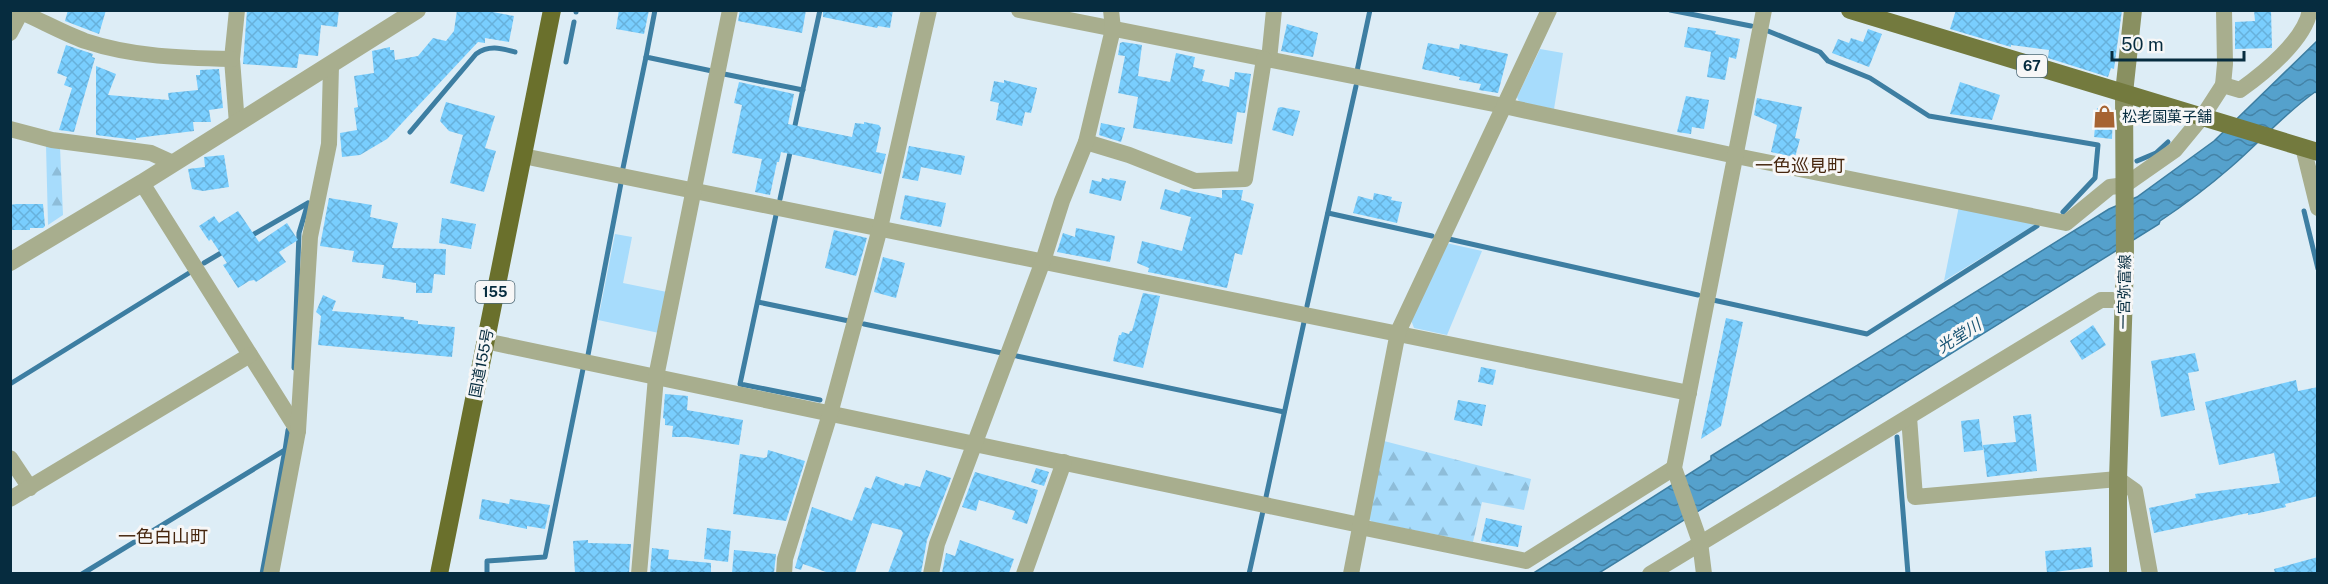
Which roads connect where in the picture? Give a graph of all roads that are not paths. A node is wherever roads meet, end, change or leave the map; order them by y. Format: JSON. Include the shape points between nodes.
{"nodes":[{"id":1,"x":237,"y":10,"type":"edge"},
{"id":2,"x":552,"y":10,"type":"edge"},
{"id":3,"x":730,"y":10,"type":"edge"},
{"id":4,"x":929,"y":10,"type":"edge"},
{"id":5,"x":1019,"y":10,"type":"edge"},
{"id":6,"x":1112,"y":10,"type":"edge"},
{"id":7,"x":1274,"y":10,"type":"edge"},
{"id":8,"x":1549,"y":10,"type":"edge"},
{"id":9,"x":1764,"y":10,"type":"edge"},
{"id":10,"x":1850,"y":10,"type":"edge"},
{"id":11,"x":2133,"y":10,"type":"edge"},
{"id":12,"x":2224,"y":10,"type":"edge"},
{"id":13,"x":2310,"y":10,"type":"edge"},
{"id":14,"x":22,"y":11,"type":"edge"},
{"id":15,"x":409,"y":13,"type":"edge"},
{"id":16,"x":1113,"y":29,"type":"junction"},
{"id":17,"x":10,"y":33,"type":"edge"},
{"id":18,"x":232,"y":59,"type":"junction"},
{"id":19,"x":1266,"y":59,"type":"junction"},
{"id":20,"x":331,"y":66,"type":"junction"},
{"id":21,"x":2223,"y":85,"type":"junction"},
{"id":22,"x":2124,"y":93,"type":"junction"},
{"id":23,"x":1504,"y":106,"type":"junction"},
{"id":24,"x":2208,"y":118,"type":"junction"},
{"id":25,"x":237,"y":124,"type":"junction"},
{"id":26,"x":10,"y":129,"type":"edge"},
{"id":27,"x":1086,"y":142,"type":"junction"},
{"id":28,"x":2310,"y":149,"type":"edge"},
{"id":29,"x":523,"y":156,"type":"junction"},
{"id":30,"x":1736,"y":156,"type":"junction"},
{"id":31,"x":173,"y":163,"type":"junction"},
{"id":32,"x":142,"y":183,"type":"junction"},
{"id":33,"x":2125,"y":188,"type":"junction"},
{"id":34,"x":695,"y":191,"type":"junction"},
{"id":35,"x":2318,"y":208,"type":"edge"},
{"id":36,"x":880,"y":228,"type":"junction"},
{"id":37,"x":1042,"y":261,"type":"junction"},
{"id":38,"x":10,"y":262,"type":"edge"},
{"id":39,"x":2124,"y":300,"type":"junction"},
{"id":40,"x":1398,"y":332,"type":"junction"},
{"id":41,"x":485,"y":341,"type":"junction"},
{"id":42,"x":250,"y":355,"type":"junction"},
{"id":43,"x":656,"y":377,"type":"junction"},
{"id":44,"x":1689,"y":393,"type":"junction"},
{"id":45,"x":830,"y":414,"type":"junction"},
{"id":46,"x":1909,"y":417,"type":"junction"},
{"id":47,"x":298,"y":431,"type":"junction"},
{"id":48,"x":974,"y":444,"type":"junction"},
{"id":49,"x":10,"y":458,"type":"edge"},
{"id":50,"x":1064,"y":462,"type":"junction"},
{"id":51,"x":1675,"y":469,"type":"junction"},
{"id":52,"x":2118,"y":479,"type":"junction"},
{"id":53,"x":30,"y":488,"type":"junction"},
{"id":54,"x":10,"y":499,"type":"edge"},
{"id":55,"x":1360,"y":526,"type":"junction"},
{"id":56,"x":1698,"y":535,"type":"junction"},
{"id":57,"x":270,"y":573,"type":"edge"},
{"id":58,"x":439,"y":573,"type":"edge"},
{"id":59,"x":639,"y":573,"type":"edge"},
{"id":60,"x":784,"y":573,"type":"edge"},
{"id":61,"x":931,"y":573,"type":"edge"},
{"id":62,"x":1024,"y":573,"type":"edge"},
{"id":63,"x":1351,"y":573,"type":"edge"},
{"id":64,"x":1650,"y":573,"type":"edge"},
{"id":65,"x":1704,"y":573,"type":"edge"},
{"id":66,"x":2118,"y":573,"type":"edge"},
{"id":67,"x":2150,"y":573,"type":"edge"}],
"edges":[{"from":1,"to":18,"type":"street"},
{"from":2,"to":29,"type":"highway","name":"国道155号","number":"155"},
{"from":3,"to":34,"type":"street"},
{"from":4,"to":36,"type":"street"},
{"from":5,"to":16,"type":"street"},
{"from":6,"to":16,"type":"street"},
{"from":7,"to":19,"type":"street"},
{"from":8,"to":23,"type":"street"},
{"from":9,"to":30,"type":"street"},
{"from":10,"to":22,"type":"main road","number":"67"},
{"from":11,"to":22,"type":"main road","name":"一宮弥富線"},
{"from":12,"to":21,"type":"street"},
{"from":13,"to":21,"type":"street","via":[[2293,42],[2262,75],[2240,90]]},
{"from":14,"to":17,"type":"street"},
{"from":14,"to":18,"type":"street","via":[[84,41],[117,49],[159,57]]},
{"from":15,"to":20,"type":"street"},
{"from":16,"to":19,"type":"street"},
{"from":16,"to":27,"type":"street"},
{"from":18,"to":25,"type":"street"},
{"from":19,"to":23,"type":"street"},
{"from":19,"to":27,"type":"street","via":[[1245,179],[1195,181]]},
{"from":20,"to":25,"type":"street"},
{"from":20,"to":47,"type":"street","via":[[329,144],[310,237]]},
{"from":21,"to":24,"type":"street"},
{"from":22,"to":24,"type":"main road","number":"67"},
{"from":22,"to":33,"type":"main road","name":"一宮弥富線"},
{"from":23,"to":30,"type":"street"},
{"from":23,"to":40,"type":"street"},
{"from":24,"to":28,"type":"main road","number":"67"},
{"from":24,"to":33,"type":"street","via":[[2175,150]]},
{"from":25,"to":31,"type":"street"},
{"from":26,"to":31,"type":"street","via":[[52,140],[151,153]]},
{"from":27,"to":37,"type":"street"},
{"from":28,"to":35,"type":"street"},
{"from":29,"to":34,"type":"street"},
{"from":29,"to":41,"type":"highway","name":"国道155号","number":"155"},
{"from":30,"to":33,"type":"street","via":[[2066,223],[2110,187]]},
{"from":30,"to":44,"type":"street"},
{"from":31,"to":32,"type":"street"},
{"from":32,"to":38,"type":"street"},
{"from":32,"to":42,"type":"street"},
{"from":33,"to":39,"type":"main road","name":"一宮弥富線"},
{"from":34,"to":36,"type":"street"},
{"from":34,"to":43,"type":"street"},
{"from":36,"to":37,"type":"street"},
{"from":36,"to":45,"type":"street"},
{"from":37,"to":40,"type":"street"},
{"from":37,"to":48,"type":"street"},
{"from":39,"to":46,"type":"street","via":[[2101,300]]},
{"from":39,"to":52,"type":"main road","name":"一宮弥富線"},
{"from":40,"to":44,"type":"street"},
{"from":40,"to":55,"type":"street"},
{"from":41,"to":43,"type":"street"},
{"from":41,"to":58,"type":"highway","name":"国道155号","number":"155"},
{"from":42,"to":47,"type":"street"},
{"from":42,"to":53,"type":"street"},
{"from":43,"to":45,"type":"street"},
{"from":43,"to":59,"type":"street"},
{"from":44,"to":51,"type":"street"},
{"from":45,"to":48,"type":"street"},
{"from":45,"to":60,"type":"street"},
{"from":46,"to":52,"type":"street","via":[[1915,497]]},
{"from":46,"to":56,"type":"street"},
{"from":47,"to":57,"type":"street"},
{"from":48,"to":50,"type":"street"},
{"from":48,"to":61,"type":"street","via":[[937,544]]},
{"from":49,"to":53,"type":"street"},
{"from":50,"to":55,"type":"street"},
{"from":50,"to":62,"type":"street"},
{"from":51,"to":55,"type":"street","via":[[1526,561]]},
{"from":51,"to":56,"type":"street"},
{"from":52,"to":66,"type":"main road","name":"一宮弥富線"},
{"from":52,"to":67,"type":"street","via":[[2135,491]]},
{"from":53,"to":54,"type":"street"},
{"from":55,"to":63,"type":"street"},
{"from":56,"to":64,"type":"street"},
{"from":56,"to":65,"type":"street"}]}
